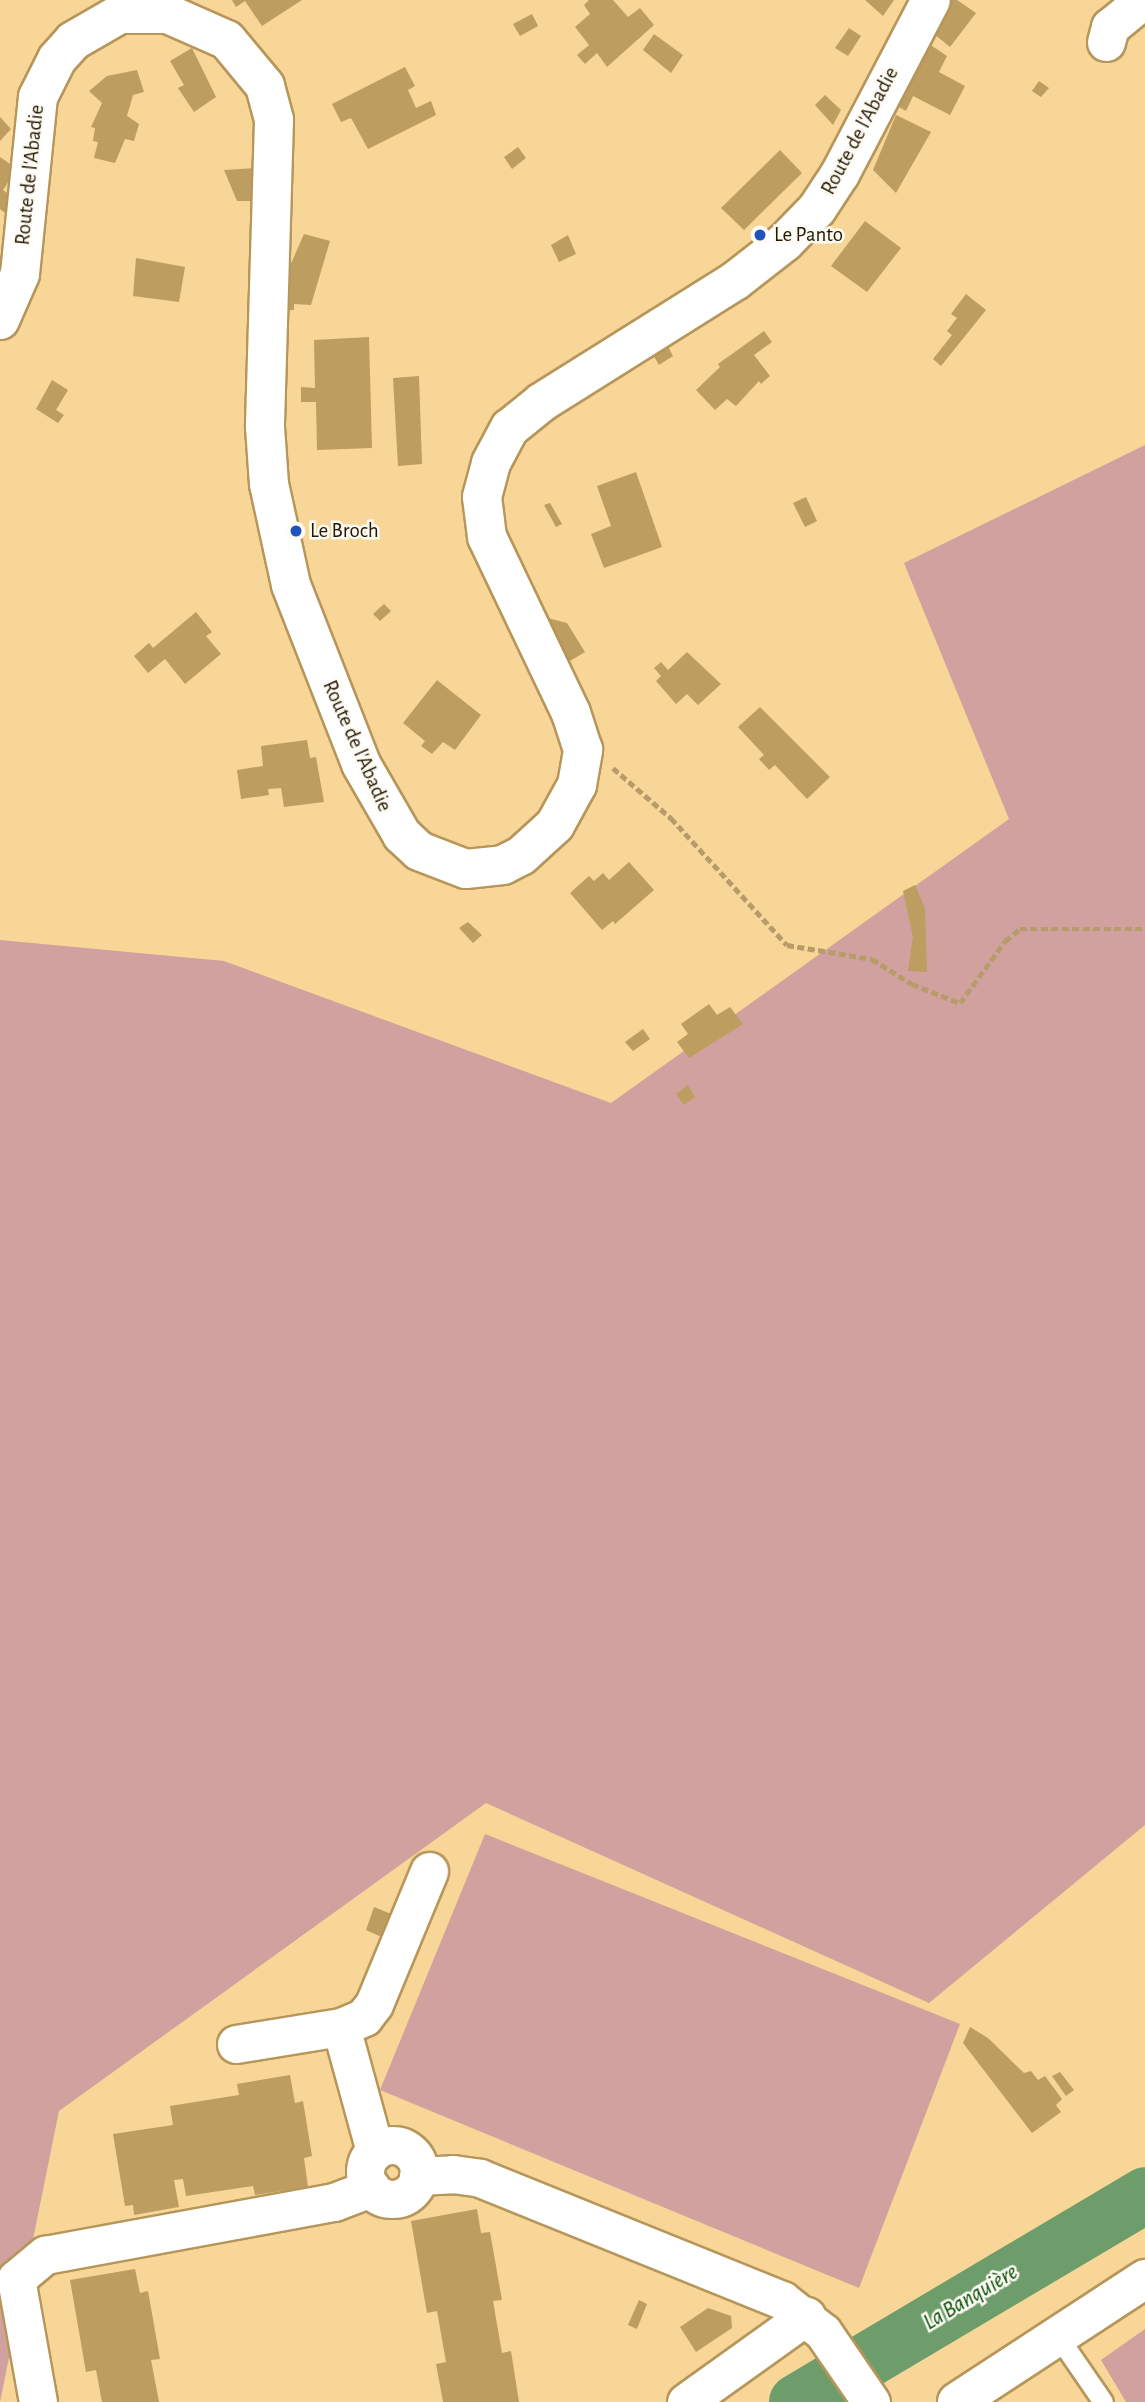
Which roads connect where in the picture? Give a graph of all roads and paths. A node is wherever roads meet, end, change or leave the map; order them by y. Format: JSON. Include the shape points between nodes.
{"nodes":[{"id":1,"x":931,"y":0,"type":"edge"},
{"id":2,"x":1143,"y":0,"type":"edge"},
{"id":3,"x":153,"y":7,"type":"edge"},
{"id":4,"x":1106,"y":42,"type":"dead end"},
{"id":5,"x":12,"y":235,"type":"edge"},
{"id":6,"x":0,"y":320,"type":"edge"},
{"id":7,"x":582,"y":765,"type":"junction"},
{"id":8,"x":1145,"y":929,"type":"edge"},
{"id":9,"x":429,"y":1871,"type":"dead end"},
{"id":10,"x":341,"y":2026,"type":"junction"},
{"id":11,"x":236,"y":2044,"type":"dead end"},
{"id":12,"x":375,"y":2151,"type":"junction"},
{"id":13,"x":418,"y":2176,"type":"junction"},
{"id":14,"x":371,"y":2188,"type":"junction"},
{"id":15,"x":1145,"y":2279,"type":"edge"},
{"id":16,"x":814,"y":2324,"type":"junction"},
{"id":17,"x":1057,"y":2336,"type":"junction"},
{"id":18,"x":960,"y":2401,"type":"edge"},
{"id":19,"x":38,"y":2402,"type":"edge"},
{"id":20,"x":686,"y":2402,"type":"edge"},
{"id":21,"x":871,"y":2402,"type":"edge"},
{"id":22,"x":1103,"y":2402,"type":"edge"}],
"edges":[{"from":1,"to":7,"type":"street","name":"Route de l'Abadie","via":[[817,209],[785,242],[735,281],[542,402],[510,428],[491,463],[482,497],[487,537],[571,713],[583,750]]},
{"from":2,"to":4,"type":"street","via":[[1110,27]]},
{"from":3,"to":5,"type":"street","name":"Route de l'Abadie","via":[[98,24],[73,41],[45,77]]},
{"from":3,"to":7,"type":"street","name":"Route de l'Abadie","via":[[227,40],[256,72],[271,103],[274,138],[265,427],[269,484],[291,585],[385,813],[419,851],[442,862],[466,869],[503,865],[555,825]]},
{"from":5,"to":6,"type":"street","name":"Route de l'Abadie","via":[[20,274]]},
{"from":7,"to":8,"type":"path","via":[[615,769],[671,818],[787,945],[872,959],[912,984],[960,1003],[1005,941],[1020,929]]},
{"from":9,"to":10,"type":"street","via":[[374,2004],[356,2023]]},
{"from":10,"to":11,"type":"street"},
{"from":10,"to":12,"type":"street"},
{"from":12,"to":13,"type":"street","via":[[392,2145],[409,2151]]},
{"from":12,"to":14,"type":"street","via":[[366,2165]]},
{"from":13,"to":14,"type":"street","via":[[403,2196],[386,2198]]},
{"from":13,"to":16,"type":"street","via":[[453,2174],[514,2190],[782,2300]]},
{"from":14,"to":19,"type":"street","via":[[334,2202],[45,2255],[16,2279]]},
{"from":15,"to":17,"type":"street"},
{"from":16,"to":20,"type":"street"},
{"from":16,"to":21,"type":"street"},
{"from":17,"to":18,"type":"street"},
{"from":17,"to":22,"type":"lane"}]}
